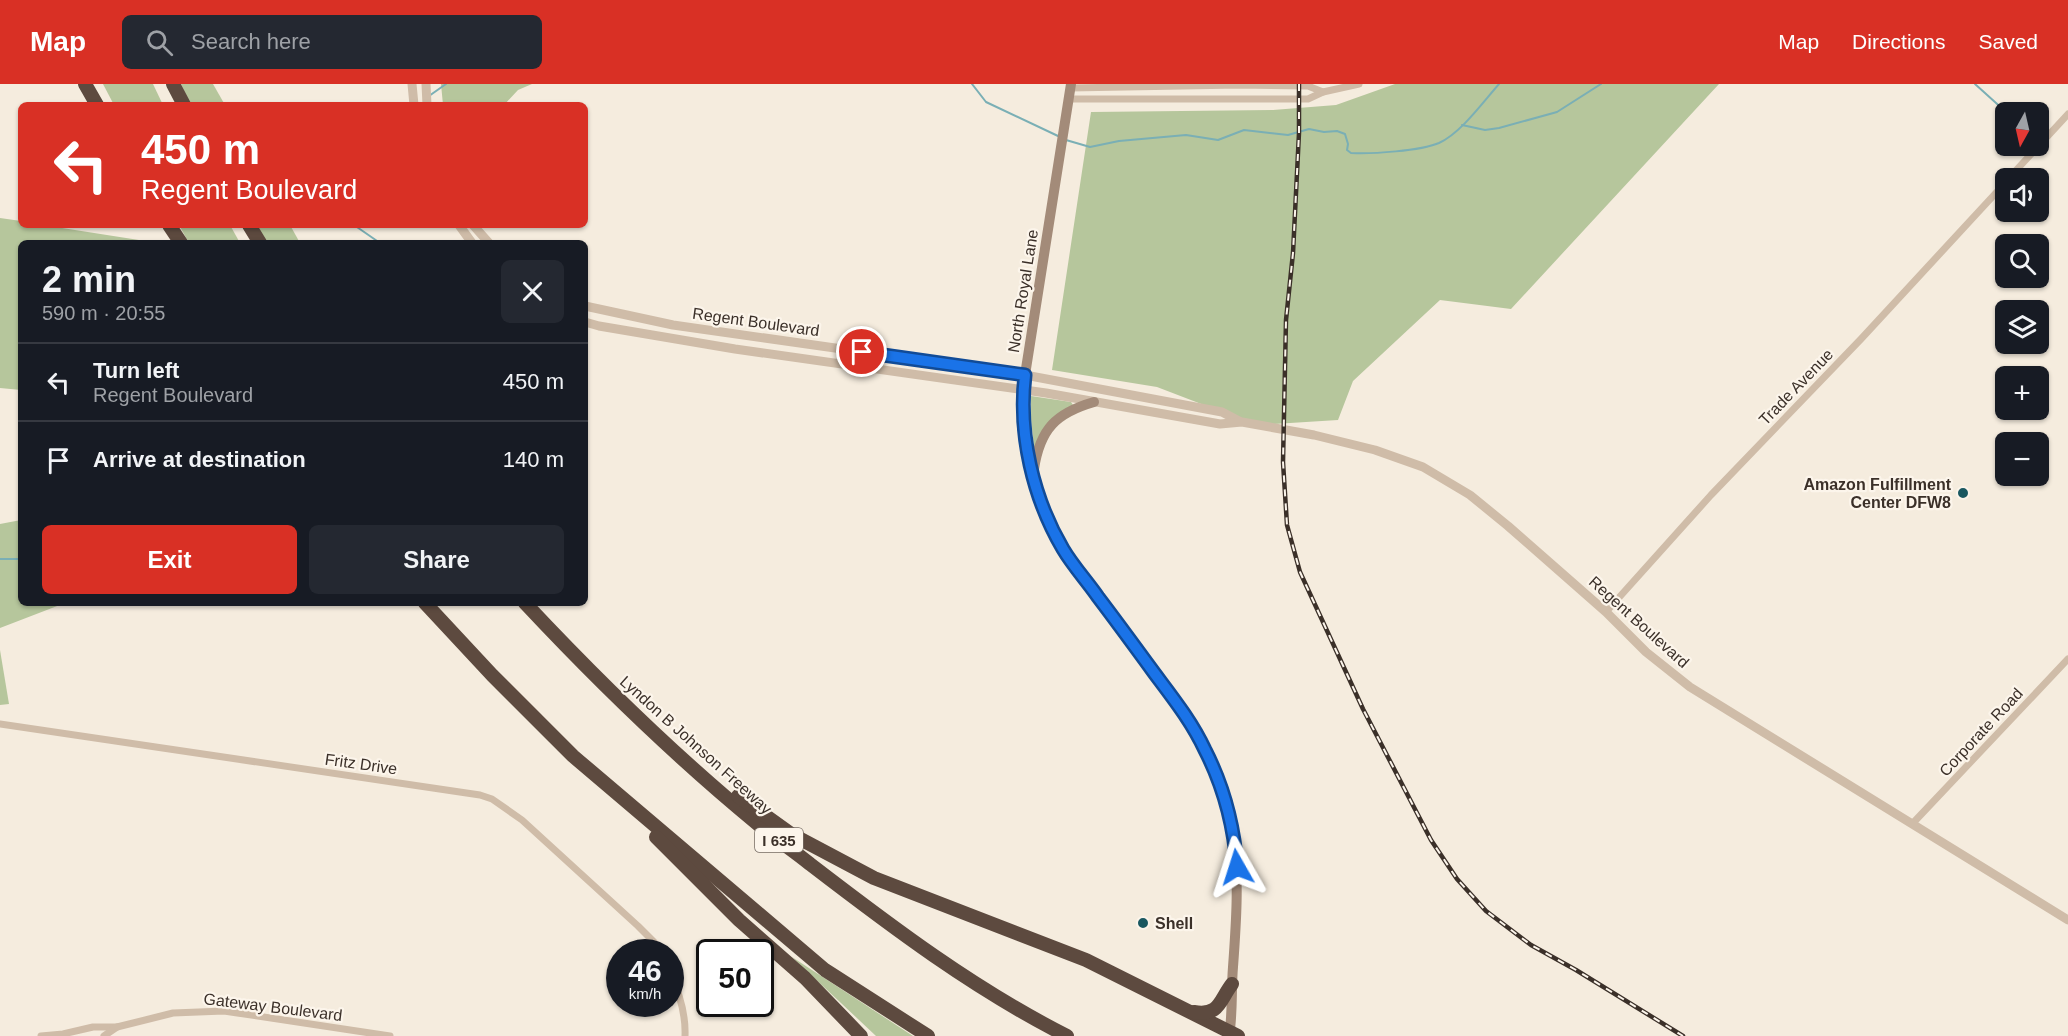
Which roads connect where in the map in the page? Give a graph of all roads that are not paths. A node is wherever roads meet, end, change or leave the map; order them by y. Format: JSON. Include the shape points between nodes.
{"nodes":[{"id":1,"x":85,"y":84,"type":"edge"},
{"id":2,"x":173,"y":84,"type":"edge"},
{"id":3,"x":412,"y":84,"type":"edge"},
{"id":4,"x":426,"y":84,"type":"edge"},
{"id":5,"x":1359,"y":84,"type":"edge"},
{"id":6,"x":1239,"y":85,"type":"edge"},
{"id":7,"x":1070,"y":86,"type":"edge"},
{"id":8,"x":1323,"y":92,"type":"junction"},
{"id":9,"x":1068,"y":99,"type":"junction"},
{"id":10,"x":1239,"y":99,"type":"junction"},
{"id":11,"x":95,"y":102,"type":"edge"},
{"id":12,"x":182,"y":102,"type":"edge"},
{"id":13,"x":414,"y":102,"type":"edge"},
{"id":14,"x":427,"y":102,"type":"edge"},
{"id":15,"x":2068,"y":114,"type":"edge"},
{"id":16,"x":2018,"y":168,"type":"edge"},
{"id":17,"x":1995,"y":194,"type":"edge"},
{"id":18,"x":476,"y":228,"type":"edge"},
{"id":19,"x":486,"y":240,"type":"edge"},
{"id":20,"x":588,"y":307,"type":"edge"},
{"id":21,"x":588,"y":323,"type":"edge"},
{"id":22,"x":1025,"y":375,"type":"junction"},
{"id":23,"x":1023,"y":390,"type":"junction"},
{"id":24,"x":1094,"y":402,"type":"junction"},
{"id":25,"x":1242,"y":422,"type":"junction"},
{"id":26,"x":1033,"y":475,"type":"junction"},
{"id":27,"x":429,"y":606,"type":"edge"},
{"id":28,"x":528,"y":606,"type":"edge"},
{"id":29,"x":1606,"y":612,"type":"junction"},
{"id":30,"x":2068,"y":658,"type":"edge"},
{"id":31,"x":637,"y":717,"type":"junction"},
{"id":32,"x":0,"y":724,"type":"edge"},
{"id":33,"x":573,"y":756,"type":"junction"},
{"id":34,"x":1913,"y":823,"type":"junction"},
{"id":35,"x":2068,"y":920,"type":"edge"},
{"id":36,"x":651,"y":939,"type":"edge"},
{"id":37,"x":1232,"y":984,"type":"junction"},
{"id":38,"x":1188,"y":1011,"type":"junction"},
{"id":39,"x":684,"y":1017,"type":"edge"},
{"id":40,"x":117,"y":1027,"type":"junction"},
{"id":41,"x":1232,"y":1035,"type":"edge"},
{"id":42,"x":41,"y":1036,"type":"edge"},
{"id":43,"x":104,"y":1036,"type":"edge"},
{"id":44,"x":390,"y":1036,"type":"edge"},
{"id":45,"x":685,"y":1036,"type":"edge"},
{"id":46,"x":861,"y":1036,"type":"edge"},
{"id":47,"x":928,"y":1036,"type":"edge"},
{"id":48,"x":1067,"y":1036,"type":"edge"}],
"edges":[{"from":1,"to":11,"type":"highway"},
{"from":2,"to":12,"type":"highway"},
{"from":3,"to":13,"type":"street"},
{"from":4,"to":14,"type":"street"},
{"from":5,"to":8,"type":"street"},
{"from":6,"to":7,"type":"street"},
{"from":6,"to":8,"type":"street","via":[[1308,86]]},
{"from":6,"to":10,"type":"street"},
{"from":7,"to":9,"type":"main road","name":"North Royal Lane"},
{"from":8,"to":10,"type":"street","via":[[1308,99]]},
{"from":9,"to":10,"type":"street"},
{"from":9,"to":22,"type":"main road","name":"North Royal Lane"},
{"from":15,"to":16,"type":"street"},
{"from":17,"to":29,"type":"street","name":"Trade Avenue"},
{"from":18,"to":19,"type":"street"},
{"from":20,"to":22,"type":"street","name":"Regent Boulevard","via":[[673,325]]},
{"from":21,"to":23,"type":"street","name":"Regent Boulevard","via":[[735,349]]},
{"from":22,"to":23,"type":"main road","name":"North Royal Lane"},
{"from":22,"to":25,"type":"street","name":"Regent Boulevard","via":[[1222,412]]},
{"from":23,"to":24,"type":"street","name":"Regent Boulevard"},
{"from":23,"to":26,"type":"main road","name":"North Royal Lane","via":[[1025,435]]},
{"from":24,"to":25,"type":"street","name":"Regent Boulevard","via":[[1220,424]]},
{"from":24,"to":26,"type":"main road","via":[[1068,411],[1050,425],[1038,448]]},
{"from":25,"to":29,"type":"street","name":"Regent Boulevard","via":[[1375,450],[1423,467],[1470,495]]},
{"from":26,"to":37,"type":"main road","name":"North Royal Lane","via":[[1047,517],[1064,550],[1172,696],[1205,750],[1224,794],[1237,867]]},
{"from":27,"to":33,"type":"highway"},
{"from":28,"to":31,"type":"highway","name":"Lyndon B Johnson Freeway","number":"I 635"},
{"from":29,"to":34,"type":"street","name":"Regent Boulevard","via":[[1646,652],[1690,687]]},
{"from":30,"to":34,"type":"street","name":"Corporate Road"},
{"from":31,"to":38,"type":"highway","via":[[756,810],[820,850],[895,888],[1086,960]]},
{"from":31,"to":48,"type":"highway","name":"Lyndon B Johnson Freeway","number":"I 635","via":[[760,826],[856,900],[1000,999]]},
{"from":32,"to":36,"type":"street","name":"Fritz Drive","via":[[480,795],[522,820]]},
{"from":33,"to":46,"type":"highway"},
{"from":33,"to":47,"type":"highway","via":[[825,970]]},
{"from":34,"to":35,"type":"street","name":"Regent Boulevard"},
{"from":37,"to":38,"type":"highway","via":[[1219,1006],[1210,1012]]},
{"from":37,"to":41,"type":"main road","name":"North Royal Lane"},
{"from":38,"to":41,"type":"highway"},
{"from":39,"to":45,"type":"street"},
{"from":40,"to":42,"type":"street","name":"Gateway Boulevard"},
{"from":40,"to":43,"type":"street","name":"Gateway Boulevard"},
{"from":40,"to":44,"type":"street","name":"Gateway Boulevard","via":[[173,1013],[224,1011]]}]}
